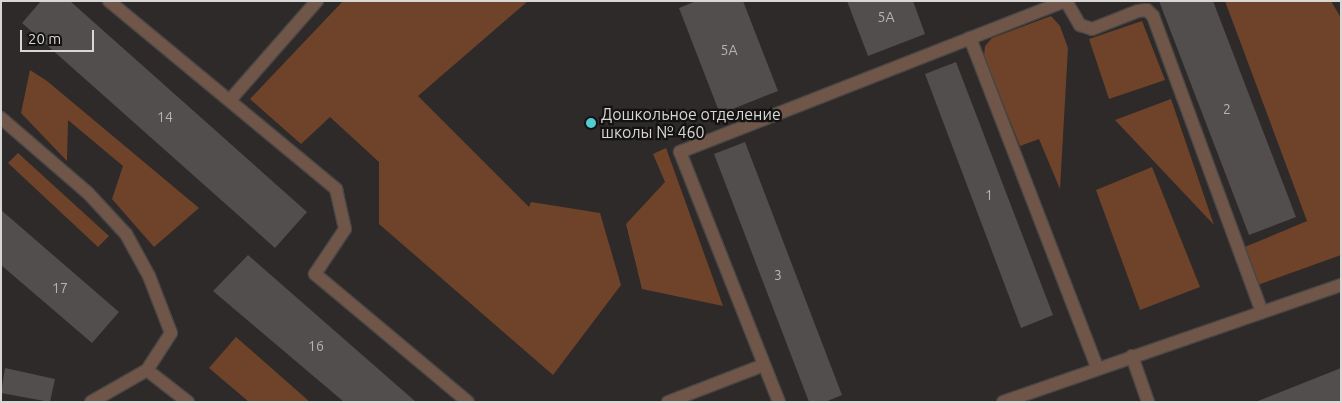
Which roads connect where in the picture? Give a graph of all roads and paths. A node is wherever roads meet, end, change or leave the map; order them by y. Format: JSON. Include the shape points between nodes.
{"nodes":[{"id":1,"x":109,"y":1,"type":"edge"},
{"id":2,"x":317,"y":1,"type":"edge"},
{"id":3,"x":1065,"y":1,"type":"edge"},
{"id":4,"x":970,"y":38,"type":"junction"},
{"id":5,"x":230,"y":100,"type":"junction"},
{"id":6,"x":1,"y":118,"type":"edge"},
{"id":7,"x":1341,"y":285,"type":"edge"},
{"id":8,"x":1262,"y":312,"type":"junction"},
{"id":9,"x":1132,"y":356,"type":"junction"},
{"id":10,"x":764,"y":365,"type":"junction"},
{"id":11,"x":1097,"y":367,"type":"junction"},
{"id":12,"x":147,"y":370,"type":"junction"},
{"id":13,"x":180,"y":399,"type":"edge"},
{"id":14,"x":91,"y":402,"type":"edge"},
{"id":15,"x":468,"y":402,"type":"edge"},
{"id":16,"x":668,"y":402,"type":"edge"},
{"id":17,"x":779,"y":402,"type":"edge"},
{"id":18,"x":1003,"y":402,"type":"edge"},
{"id":19,"x":1148,"y":402,"type":"edge"}],
"edges":[{"from":1,"to":5,"type":"street"},
{"from":2,"to":5,"type":"street"},
{"from":3,"to":4,"type":"street"},
{"from":3,"to":8,"type":"street","via":[[1080,25],[1092,29],[1138,11],[1147,10],[1153,16]]},
{"from":4,"to":10,"type":"street","via":[[680,152]]},
{"from":4,"to":11,"type":"street"},
{"from":5,"to":15,"type":"street","via":[[336,189],[345,230],[315,274]]},
{"from":6,"to":12,"type":"street","via":[[88,193],[126,234],[149,276],[171,333]]},
{"from":7,"to":8,"type":"street"},
{"from":8,"to":9,"type":"street"},
{"from":9,"to":11,"type":"street"},
{"from":9,"to":19,"type":"street"},
{"from":10,"to":16,"type":"street"},
{"from":10,"to":17,"type":"street"},
{"from":11,"to":18,"type":"street"},
{"from":12,"to":13,"type":"street"},
{"from":12,"to":14,"type":"street"}]}
